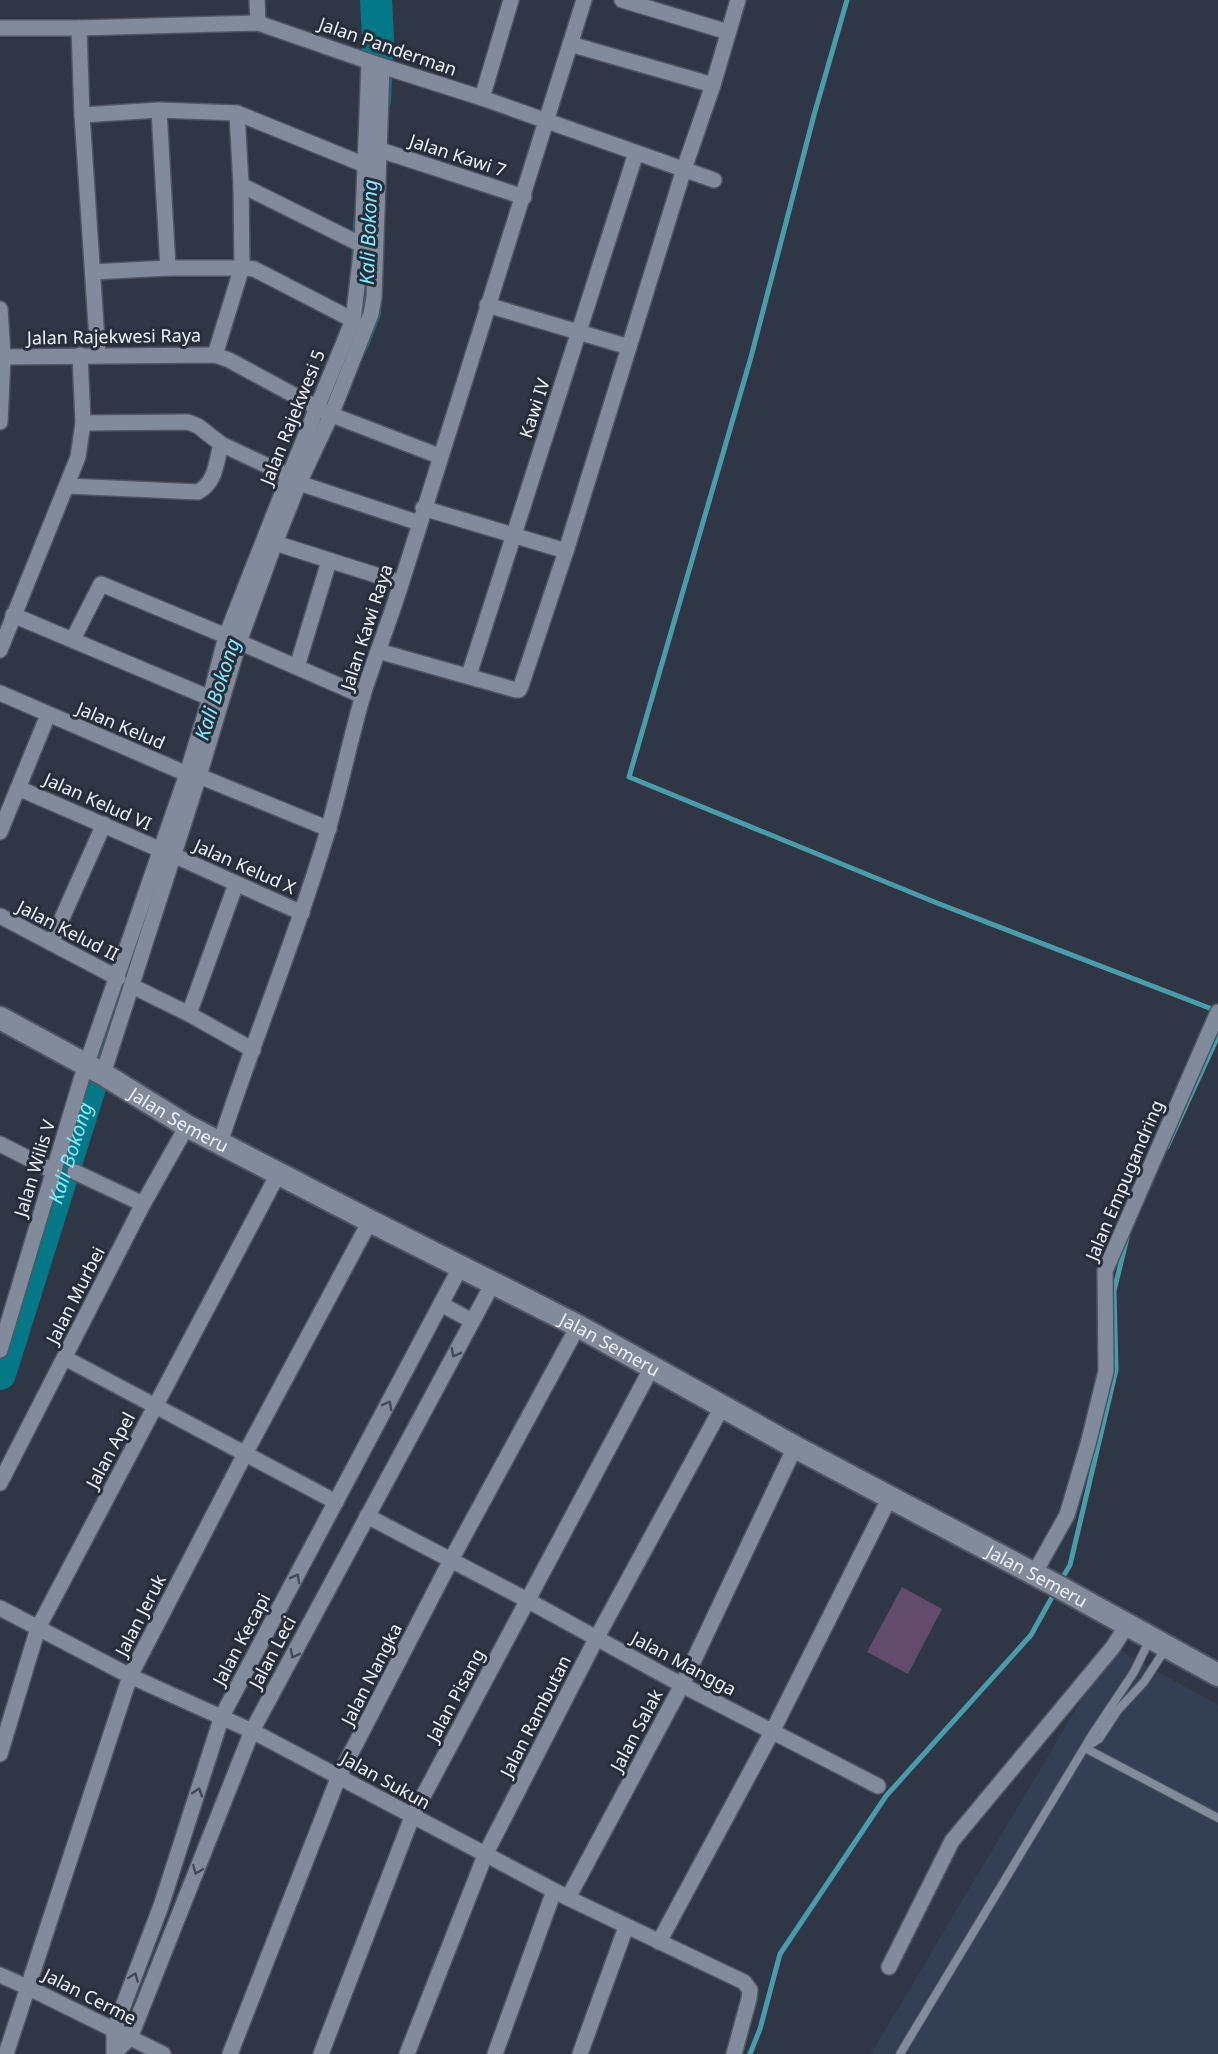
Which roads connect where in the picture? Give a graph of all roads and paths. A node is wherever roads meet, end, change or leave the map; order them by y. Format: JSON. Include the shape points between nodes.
{"nodes":[{"id":1,"x":257,"y":0,"type":"edge"},
{"id":2,"x":511,"y":0,"type":"edge"},
{"id":3,"x":584,"y":0,"type":"edge"},
{"id":4,"x":622,"y":0,"type":"edge"},
{"id":5,"x":738,"y":0,"type":"edge"},
{"id":6,"x":258,"y":23,"type":"junction"},
{"id":7,"x":0,"y":28,"type":"edge"},
{"id":8,"x":79,"y":28,"type":"junction"},
{"id":9,"x":728,"y":32,"type":"junction"},
{"id":10,"x":570,"y":44,"type":"junction"},
{"id":11,"x":376,"y":64,"type":"junction"},
{"id":12,"x":713,"y":85,"type":"junction"},
{"id":13,"x":482,"y":98,"type":"junction"},
{"id":14,"x":159,"y":110,"type":"junction"},
{"id":15,"x":237,"y":113,"type":"junction"},
{"id":16,"x":82,"y":115,"type":"junction"},
{"id":17,"x":545,"y":121,"type":"junction"},
{"id":18,"x":380,"y":150,"type":"junction"},
{"id":19,"x":636,"y":153,"type":"junction"},
{"id":20,"x":365,"y":165,"type":"junction"},
{"id":21,"x":684,"y":169,"type":"junction"},
{"id":22,"x":714,"y":180,"type":"dead end"},
{"id":23,"x":241,"y":185,"type":"junction"},
{"id":24,"x":524,"y":197,"type":"junction"},
{"id":25,"x":362,"y":245,"type":"junction"},
{"id":26,"x":242,"y":267,"type":"junction"},
{"id":27,"x":168,"y":268,"type":"junction"},
{"id":28,"x":93,"y":272,"type":"junction"},
{"id":29,"x":487,"y":305,"type":"junction"},
{"id":30,"x":0,"y":309,"type":"edge"},
{"id":31,"x":353,"y":320,"type":"junction"},
{"id":32,"x":578,"y":333,"type":"junction"},
{"id":33,"x":629,"y":347,"type":"junction"},
{"id":34,"x":81,"y":355,"type":"junction"},
{"id":35,"x":98,"y":355,"type":"junction"},
{"id":36,"x":215,"y":355,"type":"junction"},
{"id":37,"x":2,"y":357,"type":"edge"},
{"id":38,"x":324,"y":411,"type":"junction"},
{"id":39,"x":0,"y":422,"type":"edge"},
{"id":40,"x":82,"y":423,"type":"junction"},
{"id":41,"x":221,"y":444,"type":"junction"},
{"id":42,"x":440,"y":456,"type":"junction"},
{"id":43,"x":294,"y":480,"type":"junction"},
{"id":44,"x":68,"y":486,"type":"junction"},
{"id":45,"x":423,"y":508,"type":"junction"},
{"id":46,"x":418,"y":523,"type":"junction"},
{"id":47,"x":514,"y":534,"type":"junction"},
{"id":48,"x":275,"y":543,"type":"junction"},
{"id":49,"x":566,"y":551,"type":"junction"},
{"id":50,"x":329,"y":561,"type":"junction"},
{"id":51,"x":401,"y":583,"type":"junction"},
{"id":52,"x":13,"y":615,"type":"junction"},
{"id":53,"x":73,"y":639,"type":"junction"},
{"id":54,"x":233,"y":639,"type":"junction"},
{"id":55,"x":0,"y":650,"type":"edge"},
{"id":56,"x":378,"y":651,"type":"junction"},
{"id":57,"x":297,"y":667,"type":"junction"},
{"id":58,"x":469,"y":675,"type":"junction"},
{"id":59,"x":0,"y":693,"type":"edge"},
{"id":60,"x":363,"y":696,"type":"junction"},
{"id":61,"x":210,"y":698,"type":"junction"},
{"id":62,"x":48,"y":715,"type":"junction"},
{"id":63,"x":192,"y":775,"type":"junction"},
{"id":64,"x":18,"y":788,"type":"junction"},
{"id":65,"x":104,"y":824,"type":"junction"},
{"id":66,"x":329,"y":829,"type":"junction"},
{"id":67,"x":0,"y":832,"type":"edge"},
{"id":68,"x":167,"y":853,"type":"junction"},
{"id":69,"x":236,"y":884,"type":"junction"},
{"id":70,"x":302,"y":913,"type":"junction"},
{"id":71,"x":0,"y":916,"type":"edge"},
{"id":72,"x":51,"y":943,"type":"junction"},
{"id":73,"x":118,"y":978,"type":"junction"},
{"id":74,"x":132,"y":986,"type":"junction"},
{"id":75,"x":1218,"y":1012,"type":"edge"},
{"id":76,"x":189,"y":1014,"type":"junction"},
{"id":77,"x":0,"y":1017,"type":"edge"},
{"id":78,"x":253,"y":1050,"type":"junction"},
{"id":79,"x":94,"y":1070,"type":"junction"},
{"id":80,"x":187,"y":1126,"type":"junction"},
{"id":81,"x":220,"y":1143,"type":"junction"},
{"id":82,"x":0,"y":1144,"type":"edge"},
{"id":83,"x":52,"y":1171,"type":"junction"},
{"id":84,"x":75,"y":1172,"type":"dead end"},
{"id":85,"x":278,"y":1174,"type":"junction"},
{"id":86,"x":143,"y":1204,"type":"junction"},
{"id":87,"x":370,"y":1221,"type":"junction"},
{"id":88,"x":461,"y":1266,"type":"junction"},
{"id":89,"x":493,"y":1282,"type":"junction"},
{"id":90,"x":441,"y":1304,"type":"junction"},
{"id":91,"x":472,"y":1321,"type":"junction"},
{"id":92,"x":578,"y":1326,"type":"junction"},
{"id":93,"x":1,"y":1343,"type":"edge"},
{"id":94,"x":65,"y":1358,"type":"junction"},
{"id":95,"x":652,"y":1367,"type":"junction"},
{"id":96,"x":155,"y":1406,"type":"junction"},
{"id":97,"x":722,"y":1407,"type":"junction"},
{"id":98,"x":795,"y":1448,"type":"junction"},
{"id":99,"x":245,"y":1454,"type":"junction"},
{"id":100,"x":0,"y":1483,"type":"edge"},
{"id":101,"x":890,"y":1497,"type":"junction"},
{"id":102,"x":336,"y":1502,"type":"junction"},
{"id":103,"x":367,"y":1516,"type":"junction"},
{"id":104,"x":451,"y":1560,"type":"junction"},
{"id":105,"x":1045,"y":1579,"type":"junction"},
{"id":106,"x":527,"y":1600,"type":"junction"},
{"id":107,"x":0,"y":1608,"type":"edge"},
{"id":108,"x":1127,"y":1624,"type":"junction"},
{"id":109,"x":38,"y":1628,"type":"junction"},
{"id":110,"x":596,"y":1639,"type":"junction"},
{"id":111,"x":1159,"y":1642,"type":"junction"},
{"id":112,"x":1218,"y":1675,"type":"edge"},
{"id":113,"x":130,"y":1676,"type":"junction"},
{"id":114,"x":682,"y":1685,"type":"junction"},
{"id":115,"x":222,"y":1716,"type":"junction"},
{"id":116,"x":252,"y":1731,"type":"junction"},
{"id":117,"x":772,"y":1732,"type":"junction"},
{"id":118,"x":1085,"y":1748,"type":"junction"},
{"id":119,"x":0,"y":1754,"type":"edge"},
{"id":120,"x":339,"y":1776,"type":"junction"},
{"id":121,"x":878,"y":1786,"type":"dead end"},
{"id":122,"x":412,"y":1817,"type":"junction"},
{"id":123,"x":1218,"y":1818,"type":"edge"},
{"id":124,"x":486,"y":1853,"type":"junction"},
{"id":125,"x":554,"y":1891,"type":"junction"},
{"id":126,"x":568,"y":1898,"type":"junction"},
{"id":127,"x":626,"y":1927,"type":"junction"},
{"id":128,"x":659,"y":1942,"type":"junction"},
{"id":129,"x":889,"y":1967,"type":"dead end"},
{"id":130,"x":0,"y":1975,"type":"edge"},
{"id":131,"x":27,"y":1986,"type":"junction"},
{"id":132,"x":114,"y":2030,"type":"junction"},
{"id":133,"x":130,"y":2038,"type":"junction"},
{"id":134,"x":115,"y":2053,"type":"edge"},
{"id":135,"x":6,"y":2054,"type":"edge"},
{"id":136,"x":163,"y":2054,"type":"edge"},
{"id":137,"x":230,"y":2054,"type":"edge"},
{"id":138,"x":321,"y":2054,"type":"edge"},
{"id":139,"x":407,"y":2054,"type":"edge"},
{"id":140,"x":495,"y":2054,"type":"edge"},
{"id":141,"x":580,"y":2054,"type":"edge"},
{"id":142,"x":734,"y":2054,"type":"edge"},
{"id":143,"x":900,"y":2054,"type":"edge"}],
"edges":[{"from":1,"to":6,"type":"street"},
{"from":2,"to":13,"type":"street"},
{"from":3,"to":10,"type":"street","name":"Jalan Kawi Raya"},
{"from":4,"to":9,"type":"street"},
{"from":5,"to":9,"type":"street"},
{"from":6,"to":8,"type":"street","name":"Jalan Panderman"},
{"from":6,"to":11,"type":"street","name":"Jalan Panderman"},
{"from":7,"to":8,"type":"street","name":"Jalan Panderman"},
{"from":8,"to":16,"type":"street"},
{"from":9,"to":12,"type":"street"},
{"from":10,"to":12,"type":"street"},
{"from":10,"to":17,"type":"street","name":"Jalan Kawi Raya"},
{"from":11,"to":13,"type":"street","name":"Jalan Panderman"},
{"from":11,"to":18,"type":"street"},
{"from":11,"to":20,"type":"street","name":"Jalan Rajekwesi 5"},
{"from":12,"to":21,"type":"street"},
{"from":13,"to":17,"type":"street","name":"Jalan Panderman"},
{"from":14,"to":15,"type":"street"},
{"from":14,"to":16,"type":"street"},
{"from":14,"to":27,"type":"street"},
{"from":15,"to":20,"type":"street"},
{"from":15,"to":23,"type":"street"},
{"from":16,"to":28,"type":"street"},
{"from":17,"to":19,"type":"street","name":"Jalan Panderman"},
{"from":17,"to":24,"type":"street","name":"Jalan Kawi Raya"},
{"from":18,"to":24,"type":"street","name":"Jalan Kawi 7"},
{"from":18,"to":38,"type":"street","via":[[373,305],[368,324]]},
{"from":19,"to":21,"type":"street","name":"Jalan Panderman"},
{"from":19,"to":32,"type":"street","name":"Kawi IV"},
{"from":20,"to":25,"type":"street","name":"Jalan Rajekwesi 5"},
{"from":21,"to":22,"type":"street","name":"Jalan Panderman"},
{"from":21,"to":33,"type":"street"},
{"from":23,"to":25,"type":"street"},
{"from":23,"to":26,"type":"street"},
{"from":24,"to":29,"type":"street","name":"Jalan Kawi Raya"},
{"from":25,"to":31,"type":"street","name":"Jalan Rajekwesi 5"},
{"from":26,"to":27,"type":"street"},
{"from":26,"to":31,"type":"street","via":[[254,269]]},
{"from":26,"to":36,"type":"street"},
{"from":27,"to":28,"type":"street"},
{"from":28,"to":35,"type":"street"},
{"from":29,"to":32,"type":"street"},
{"from":29,"to":42,"type":"street","name":"Jalan Kawi Raya"},
{"from":30,"to":37,"type":"street"},
{"from":31,"to":38,"type":"street","name":"Jalan Rajekwesi 5"},
{"from":32,"to":33,"type":"street"},
{"from":32,"to":47,"type":"street","name":"Kawi IV"},
{"from":33,"to":49,"type":"street"},
{"from":34,"to":35,"type":"street","name":"Jalan Rajekwesi Raya"},
{"from":34,"to":37,"type":"street","name":"Jalan Rajekwesi Raya"},
{"from":34,"to":40,"type":"street"},
{"from":35,"to":36,"type":"street","name":"Jalan Rajekwesi Raya"},
{"from":36,"to":38,"type":"street","name":"Jalan Rajekwesi Raya"},
{"from":37,"to":39,"type":"street"},
{"from":38,"to":42,"type":"street","name":"Jalan Rajekwesi Raya"},
{"from":38,"to":43,"type":"street"},
{"from":40,"to":41,"type":"street","via":[[188,422]]},
{"from":40,"to":44,"type":"street","via":[[78,457]]},
{"from":41,"to":43,"type":"street"},
{"from":41,"to":44,"type":"street","via":[[213,479],[198,492]]},
{"from":42,"to":45,"type":"street","name":"Jalan Kawi Raya"},
{"from":43,"to":46,"type":"street"},
{"from":43,"to":48,"type":"street"},
{"from":43,"to":54,"type":"street","name":"Jalan Rajekwesi 5"},
{"from":44,"to":52,"type":"street"},
{"from":45,"to":46,"type":"street","name":"Jalan Kawi Raya"},
{"from":45,"to":47,"type":"street"},
{"from":46,"to":51,"type":"street","name":"Jalan Kawi Raya"},
{"from":47,"to":49,"type":"street"},
{"from":47,"to":58,"type":"street","name":"Kawi IV"},
{"from":48,"to":50,"type":"street"},
{"from":48,"to":54,"type":"street"},
{"from":49,"to":58,"type":"street","via":[[519,690]]},
{"from":50,"to":51,"type":"street"},
{"from":50,"to":57,"type":"street"},
{"from":51,"to":56,"type":"street","name":"Jalan Kawi Raya"},
{"from":52,"to":53,"type":"street"},
{"from":52,"to":55,"type":"street"},
{"from":53,"to":54,"type":"street","via":[[101,584]]},
{"from":53,"to":61,"type":"street"},
{"from":54,"to":57,"type":"street"},
{"from":54,"to":61,"type":"street","name":"Jalan Rajekwesi 5"},
{"from":54,"to":63,"type":"street"},
{"from":56,"to":58,"type":"street"},
{"from":56,"to":60,"type":"street","name":"Jalan Kawi Raya"},
{"from":57,"to":60,"type":"street"},
{"from":59,"to":62,"type":"street","name":"Jalan Kelud"},
{"from":60,"to":66,"type":"street","name":"Jalan Kawi Raya"},
{"from":61,"to":63,"type":"street","name":"Jalan Rajekwesi 5"},
{"from":62,"to":63,"type":"street","name":"Jalan Kelud"},
{"from":62,"to":64,"type":"street"},
{"from":63,"to":66,"type":"street","name":"Jalan Kelud"},
{"from":63,"to":68,"type":"street"},
{"from":64,"to":65,"type":"street","name":"Jalan Kelud VI"},
{"from":64,"to":67,"type":"street"},
{"from":65,"to":68,"type":"street","name":"Jalan Kelud VI"},
{"from":65,"to":72,"type":"street"},
{"from":66,"to":70,"type":"street","name":"Jalan Kawi Raya"},
{"from":68,"to":69,"type":"street","name":"Jalan Kelud X"},
{"from":68,"to":73,"type":"street"},
{"from":68,"to":74,"type":"street"},
{"from":69,"to":70,"type":"street","name":"Jalan Kelud X"},
{"from":69,"to":76,"type":"street"},
{"from":70,"to":78,"type":"street","name":"Jalan Kawi Raya"},
{"from":71,"to":72,"type":"street","name":"Jalan Kelud II"},
{"from":72,"to":73,"type":"street","name":"Jalan Kelud II"},
{"from":73,"to":79,"type":"street"},
{"from":74,"to":76,"type":"street"},
{"from":74,"to":79,"type":"street"},
{"from":75,"to":105,"type":"street","name":"Jalan Empugandring","via":[[1105,1271],[1106,1371],[1088,1444]]},
{"from":76,"to":78,"type":"street"},
{"from":77,"to":79,"type":"street","name":"Jalan Semeru"},
{"from":78,"to":81,"type":"street","name":"Jalan Kawi Raya"},
{"from":79,"to":80,"type":"street","name":"Jalan Semeru"},
{"from":79,"to":83,"type":"street","name":"Jalan Wilis V"},
{"from":80,"to":81,"type":"street","name":"Jalan Semeru"},
{"from":80,"to":86,"type":"street","name":"Jalan Murbei"},
{"from":81,"to":85,"type":"street","name":"Jalan Semeru"},
{"from":82,"to":83,"type":"street"},
{"from":83,"to":93,"type":"street","name":"Jalan Wilis V"},
{"from":84,"to":86,"type":"street"},
{"from":85,"to":87,"type":"street","name":"Jalan Semeru"},
{"from":85,"to":96,"type":"street","name":"Jalan Apel"},
{"from":86,"to":94,"type":"street","name":"Jalan Murbei"},
{"from":87,"to":88,"type":"street","name":"Jalan Semeru"},
{"from":87,"to":99,"type":"street","name":"Jalan Jeruk"},
{"from":88,"to":89,"type":"street","name":"Jalan Semeru"},
{"from":88,"to":90,"type":"street","name":"Jalan Kecapi"},
{"from":89,"to":91,"type":"street","name":"Jalan Leci"},
{"from":89,"to":92,"type":"street","name":"Jalan Semeru"},
{"from":90,"to":91,"type":"street"},
{"from":102,"to":90,"type":"street","name":"Jalan Kecapi","one_way":true},
{"from":91,"to":103,"type":"street","name":"Jalan Leci","one_way":true},
{"from":92,"to":95,"type":"street","name":"Jalan Semeru"},
{"from":92,"to":104,"type":"street","name":"Jalan Nangka"},
{"from":94,"to":96,"type":"street"},
{"from":94,"to":100,"type":"street","name":"Jalan Murbei"},
{"from":95,"to":97,"type":"street","name":"Jalan Semeru"},
{"from":95,"to":106,"type":"street","name":"Jalan Pisang"},
{"from":96,"to":99,"type":"street"},
{"from":96,"to":109,"type":"street","name":"Jalan Apel"},
{"from":97,"to":98,"type":"street","name":"Jalan Semeru"},
{"from":97,"to":110,"type":"street","name":"Jalan Rambutan"},
{"from":98,"to":101,"type":"street","name":"Jalan Semeru"},
{"from":98,"to":114,"type":"street","name":"Jalan Salak"},
{"from":99,"to":102,"type":"street"},
{"from":99,"to":113,"type":"street","name":"Jalan Jeruk"},
{"from":101,"to":105,"type":"street","name":"Jalan Semeru"},
{"from":101,"to":117,"type":"street"},
{"from":115,"to":102,"type":"street","name":"Jalan Kecapi","one_way":true},
{"from":103,"to":104,"type":"street","name":"Jalan Mangga"},
{"from":103,"to":116,"type":"street","name":"Jalan Leci","one_way":true},
{"from":104,"to":106,"type":"street","name":"Jalan Mangga"},
{"from":104,"to":120,"type":"street","name":"Jalan Nangka"},
{"from":105,"to":108,"type":"street","name":"Jalan Semeru"},
{"from":106,"to":110,"type":"street","name":"Jalan Mangga"},
{"from":106,"to":122,"type":"street","name":"Jalan Pisang"},
{"from":107,"to":109,"type":"street","name":"Jalan Sukun"},
{"from":108,"to":111,"type":"street","name":"Jalan Semeru"},
{"from":108,"to":129,"type":"street","via":[[1113,1647],[952,1841]]},
{"from":109,"to":113,"type":"street","name":"Jalan Sukun"},
{"from":109,"to":119,"type":"street","name":"Jalan Apel"},
{"from":110,"to":114,"type":"street","name":"Jalan Mangga"},
{"from":110,"to":124,"type":"street","name":"Jalan Rambutan"},
{"from":111,"to":112,"type":"street","name":"Jalan Semeru"},
{"from":111,"to":118,"type":"lane","via":[[1134,1672]]},
{"from":111,"to":118,"type":"lane","via":[[1144,1682],[1118,1710],[1099,1739]]},
{"from":113,"to":115,"type":"street","name":"Jalan Sukun"},
{"from":113,"to":131,"type":"street","name":"Jalan Jeruk"},
{"from":114,"to":117,"type":"street","name":"Jalan Mangga"},
{"from":114,"to":126,"type":"street","name":"Jalan Salak"},
{"from":115,"to":116,"type":"street","name":"Jalan Sukun"},
{"from":132,"to":115,"type":"street","name":"Jalan Kecapi","one_way":true,"via":[[161,1906]]},
{"from":116,"to":120,"type":"street","name":"Jalan Sukun"},
{"from":116,"to":133,"type":"street","name":"Jalan Leci","one_way":true},
{"from":117,"to":121,"type":"street","name":"Jalan Mangga"},
{"from":117,"to":128,"type":"street"},
{"from":118,"to":123,"type":"lane"},
{"from":118,"to":143,"type":"lane"},
{"from":120,"to":122,"type":"street","name":"Jalan Sukun"},
{"from":120,"to":137,"type":"street","name":"Jalan Nangka"},
{"from":122,"to":124,"type":"street","name":"Jalan Sukun"},
{"from":122,"to":138,"type":"street","name":"Jalan Pisang"},
{"from":124,"to":125,"type":"street","name":"Jalan Sukun"},
{"from":124,"to":139,"type":"street","name":"Jalan Rambutan"},
{"from":125,"to":126,"type":"street","name":"Jalan Sukun"},
{"from":125,"to":140,"type":"street"},
{"from":126,"to":127,"type":"street","name":"Jalan Sukun"},
{"from":127,"to":128,"type":"street","name":"Jalan Sukun"},
{"from":127,"to":141,"type":"street"},
{"from":128,"to":142,"type":"street","name":"Jalan Sukun","via":[[744,1982],[750,1990]]},
{"from":130,"to":131,"type":"street","name":"Jalan Cerme"},
{"from":131,"to":132,"type":"street","name":"Jalan Cerme"},
{"from":131,"to":135,"type":"street","name":"Jalan Jeruk"},
{"from":132,"to":133,"type":"street","name":"Jalan Cerme"},
{"from":132,"to":134,"type":"street","name":"Jalan Kecapi"},
{"from":133,"to":134,"type":"street","name":"Jalan Leci"},
{"from":133,"to":136,"type":"street","name":"Jalan Cerme"}]}
